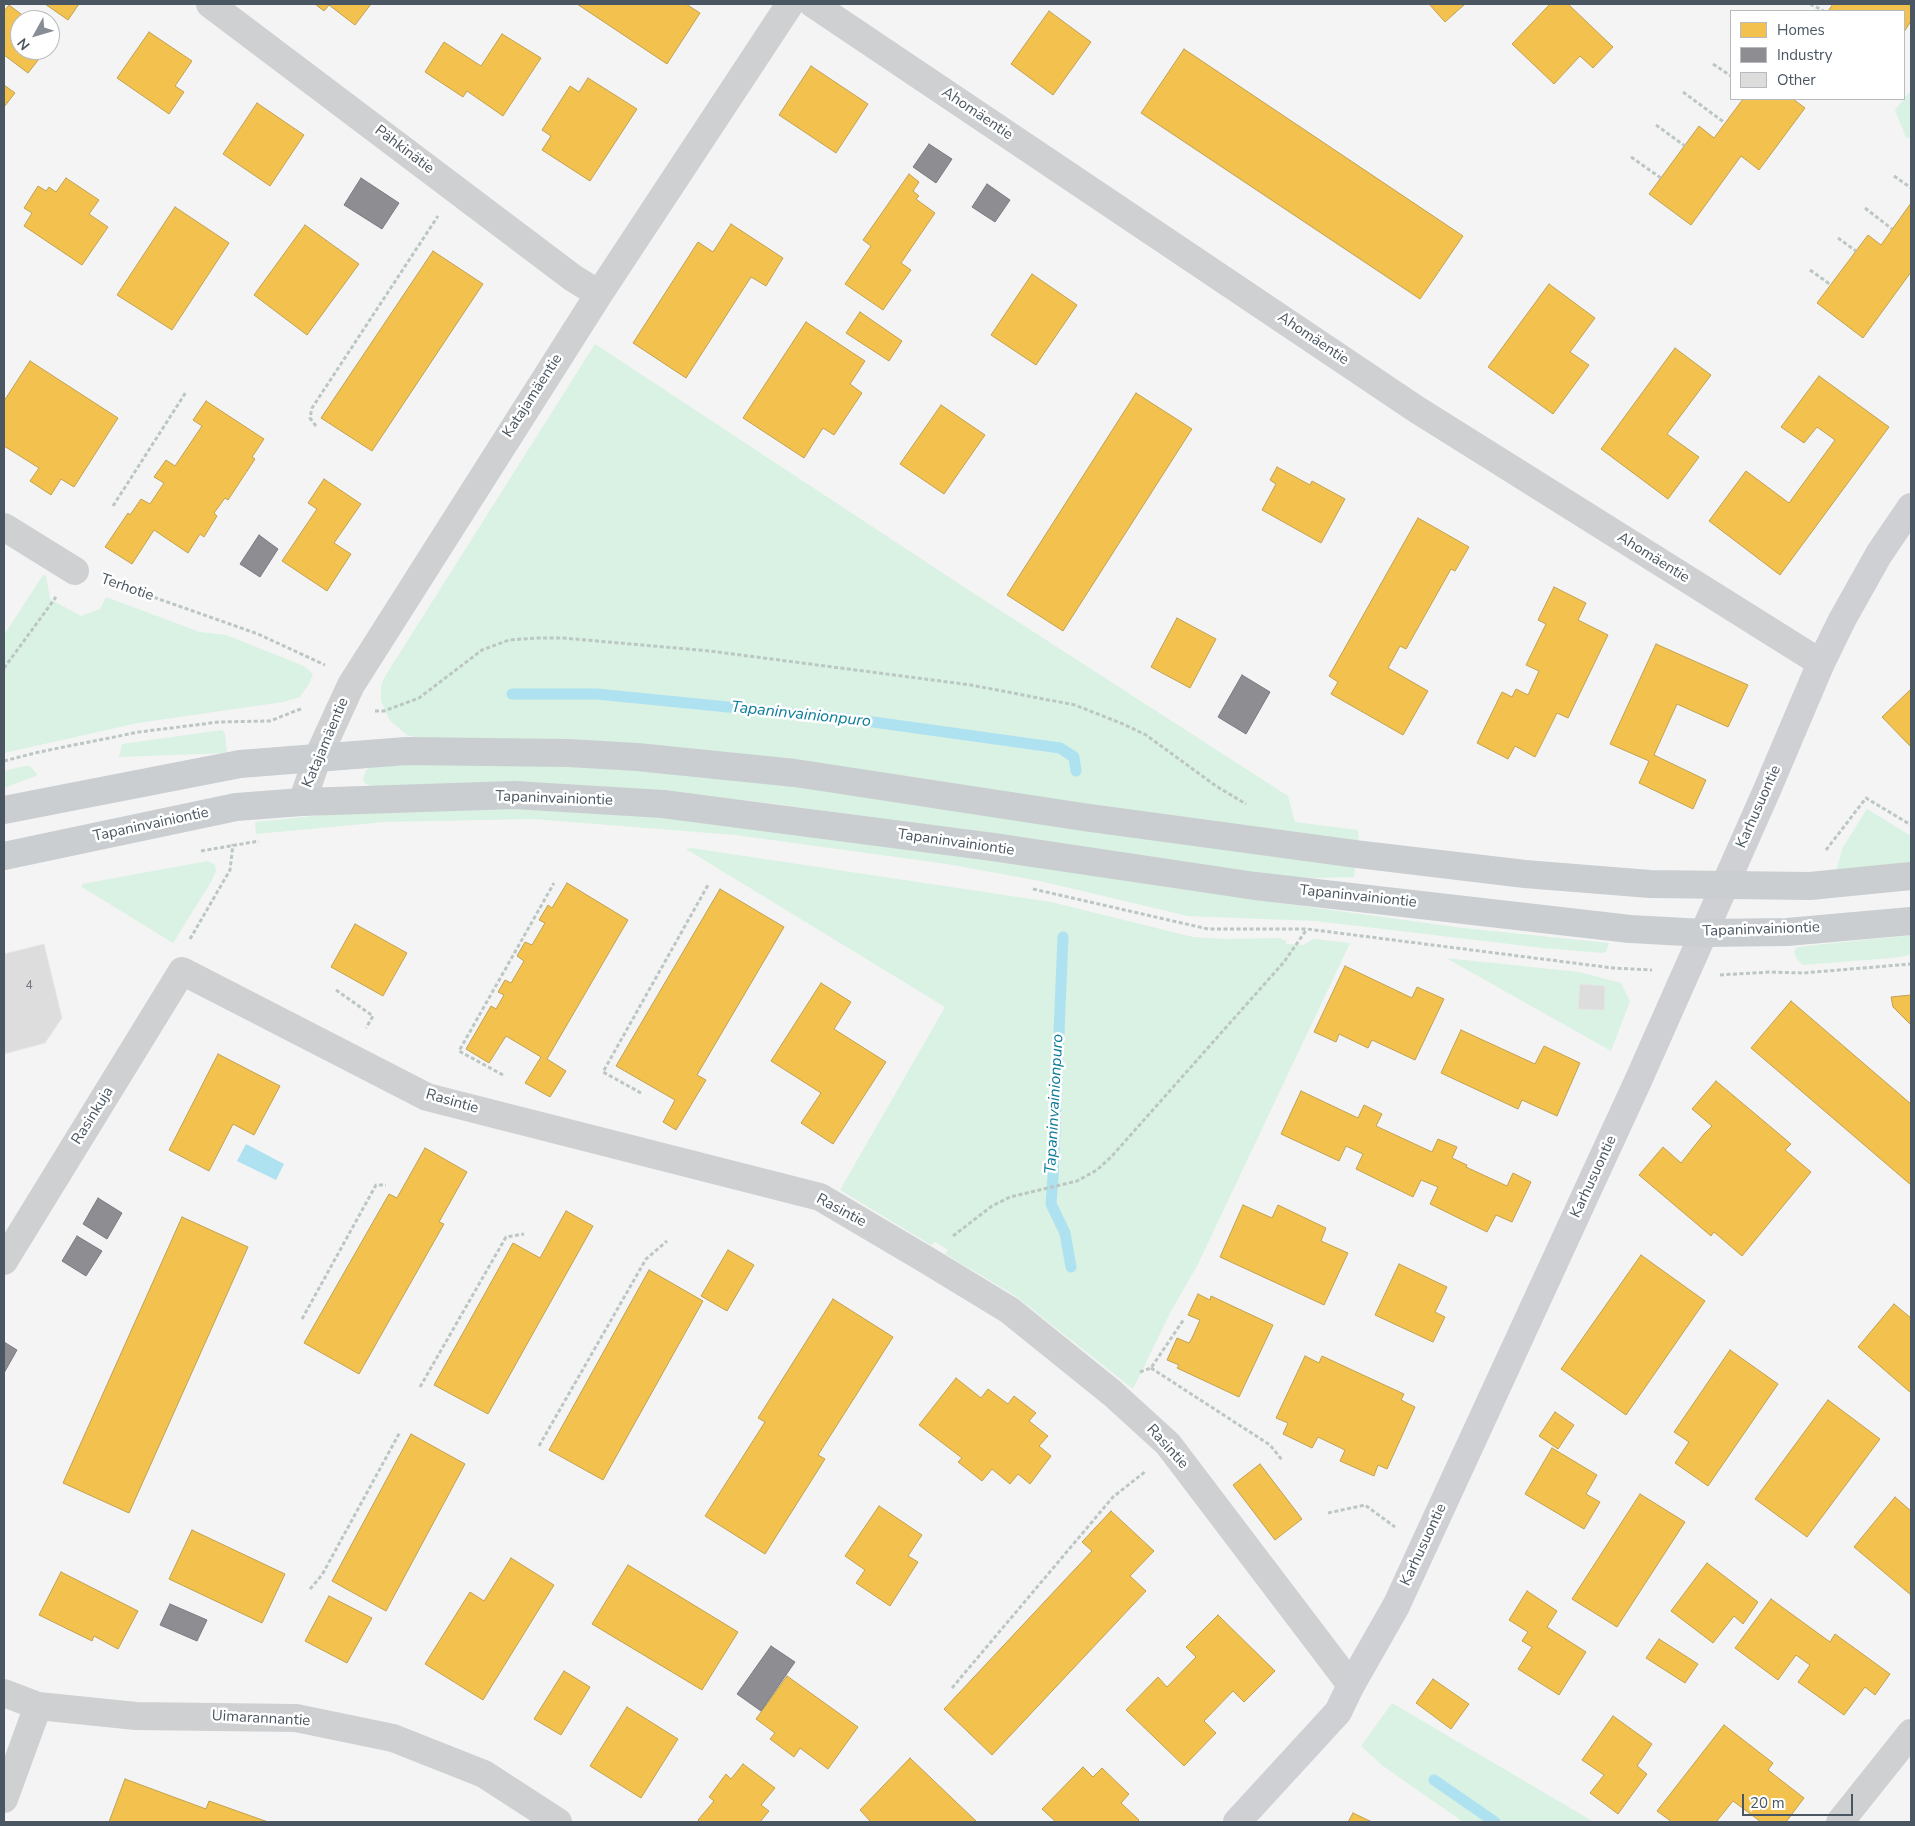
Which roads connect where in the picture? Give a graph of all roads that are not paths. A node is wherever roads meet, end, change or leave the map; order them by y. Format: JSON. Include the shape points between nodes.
{"nodes":[{"id":1,"x":210,"y":4,"type":"edge"},
{"id":2,"x":790,"y":4,"type":"edge"},
{"id":3,"x":813,"y":4,"type":"edge"},
{"id":4,"x":599,"y":294,"type":"junction"},
{"id":5,"x":1911,"y":507,"type":"edge"},
{"id":6,"x":4,"y":527,"type":"edge"},
{"id":7,"x":75,"y":571,"type":"road end"},
{"id":8,"x":1821,"y":663,"type":"junction"},
{"id":9,"x":317,"y":759,"type":"junction"},
{"id":10,"x":302,"y":802,"type":"junction"},
{"id":11,"x":4,"y":810,"type":"edge"},
{"id":12,"x":4,"y":856,"type":"edge"},
{"id":13,"x":1911,"y":876,"type":"edge"},
{"id":14,"x":1726,"y":884,"type":"junction"},
{"id":15,"x":1911,"y":921,"type":"edge"},
{"id":16,"x":1704,"y":933,"type":"junction"},
{"id":17,"x":182,"y":971,"type":"joint"},
{"id":18,"x":4,"y":1260,"type":"edge"},
{"id":19,"x":1351,"y":1685,"type":"junction"},
{"id":20,"x":4,"y":1693,"type":"edge"},
{"id":21,"x":38,"y":1706,"type":"junction"},
{"id":22,"x":1911,"y":1733,"type":"edge"},
{"id":23,"x":4,"y":1799,"type":"edge"},
{"id":24,"x":558,"y":1822,"type":"edge"},
{"id":25,"x":1238,"y":1822,"type":"edge"},
{"id":26,"x":1840,"y":1822,"type":"edge"}],
"edges":[{"from":1,"to":4,"type":"street","name":"Pähkinätie"},
{"from":2,"to":4,"type":"street","name":"Katajamäentie"},
{"from":3,"to":8,"type":"street","name":"Ahomäentie","via":[[1416,409]]},
{"from":4,"to":9,"type":"street","name":"Katajamäentie","via":[[351,685]]},
{"from":5,"to":8,"type":"street","name":"Karhusuontie","via":[[1879,554]]},
{"from":6,"to":7,"type":"street"},
{"from":8,"to":14,"type":"street","name":"Karhusuontie"},
{"from":9,"to":10,"type":"street","name":"Katajamäentie"},
{"from":9,"to":11,"type":"main road","via":[[240,764]]},
{"from":9,"to":14,"type":"main road","via":[[406,751],[568,752],[637,757],[795,772],[1083,817],[1525,874],[1650,884]]},
{"from":10,"to":12,"type":"main road","name":"Tapaninvainiontie","via":[[236,807]]},
{"from":10,"to":16,"type":"main road","name":"Tapaninvainiontie","via":[[514,795],[663,804],[993,847],[1255,886],[1630,929]]},
{"from":13,"to":14,"type":"main road","via":[[1810,886]]},
{"from":14,"to":16,"type":"street","name":"Karhusuontie"},
{"from":15,"to":16,"type":"main road","name":"Tapaninvainiontie","via":[[1787,932]]},
{"from":16,"to":19,"type":"street","name":"Karhusuontie","via":[[1396,1606]]},
{"from":17,"to":18,"type":"street","name":"Rasinkuja"},
{"from":17,"to":19,"type":"street","name":"Rasintie","via":[[427,1097],[820,1197],[1009,1310],[1112,1393],[1168,1444]]},
{"from":19,"to":25,"type":"street","name":"Karhusuontie","via":[[1338,1712]]},
{"from":20,"to":21,"type":"street","name":"Uimarannantie"},
{"from":21,"to":23,"type":"street"},
{"from":21,"to":24,"type":"street","name":"Uimarannantie","via":[[136,1716],[296,1718],[393,1738],[484,1774]]},
{"from":22,"to":26,"type":"street"}]}
